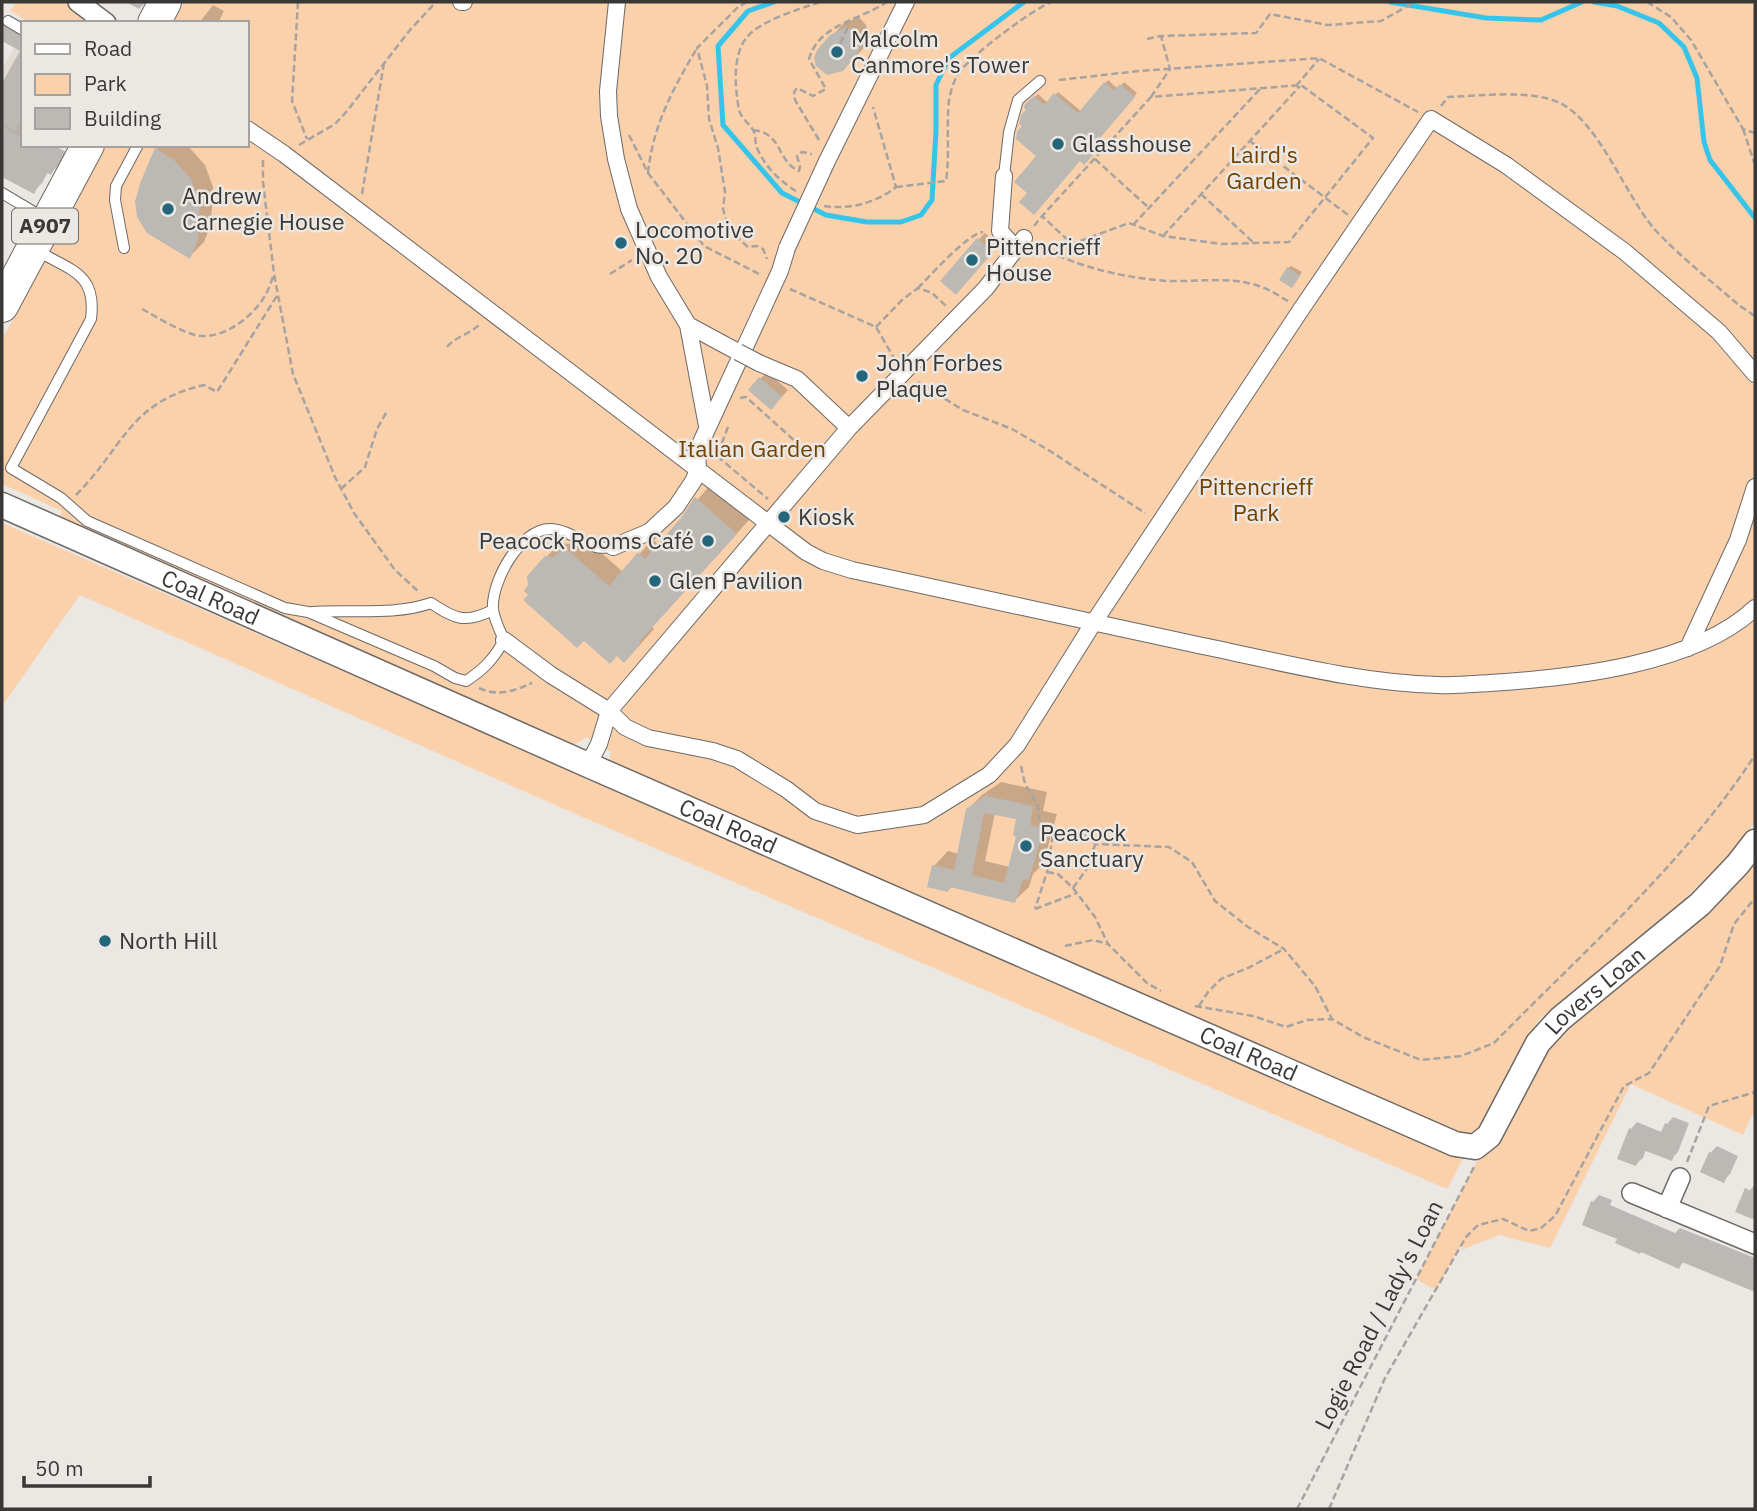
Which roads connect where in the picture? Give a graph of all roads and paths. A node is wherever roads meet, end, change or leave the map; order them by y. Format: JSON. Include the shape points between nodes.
{"nodes":[{"id":1,"x":78,"y":2,"type":"edge"},
{"id":2,"x":165,"y":2,"type":"edge"},
{"id":3,"x":298,"y":2,"type":"edge"},
{"id":4,"x":436,"y":2,"type":"edge"},
{"id":5,"x":617,"y":2,"type":"edge"},
{"id":6,"x":747,"y":2,"type":"edge"},
{"id":7,"x":820,"y":2,"type":"edge"},
{"id":8,"x":887,"y":2,"type":"edge"},
{"id":9,"x":906,"y":2,"type":"edge"},
{"id":10,"x":1051,"y":2,"type":"edge"},
{"id":11,"x":1415,"y":2,"type":"edge"},
{"id":12,"x":1647,"y":2,"type":"edge"},
{"id":13,"x":8,"y":21,"type":"dead end"},
{"id":14,"x":103,"y":21,"type":"edge"},
{"id":15,"x":155,"y":21,"type":"edge"},
{"id":16,"x":846,"y":23,"type":"junction"},
{"id":17,"x":21,"y":29,"type":"edge"},
{"id":18,"x":1161,"y":36,"type":"junction"},
{"id":19,"x":1147,"y":38,"type":"dead end"},
{"id":20,"x":697,"y":48,"type":"junction"},
{"id":21,"x":836,"y":53,"type":"dead end"},
{"id":22,"x":1319,"y":58,"type":"junction"},
{"id":23,"x":385,"y":62,"type":"junction"},
{"id":24,"x":1170,"y":69,"type":"junction"},
{"id":25,"x":1059,"y":80,"type":"dead end"},
{"id":26,"x":1040,"y":81,"type":"dead end"},
{"id":27,"x":864,"y":83,"type":"junction"},
{"id":28,"x":1301,"y":85,"type":"junction"},
{"id":29,"x":1296,"y":86,"type":"junction"},
{"id":30,"x":1261,"y":88,"type":"junction"},
{"id":31,"x":1151,"y":97,"type":"junction"},
{"id":32,"x":1431,"y":119,"type":"junction"},
{"id":33,"x":625,"y":126,"type":"dead end"},
{"id":34,"x":1743,"y":129,"type":"junction"},
{"id":35,"x":248,"y":130,"type":"edge"},
{"id":36,"x":1755,"y":133,"type":"edge"},
{"id":37,"x":263,"y":140,"type":"junction"},
{"id":38,"x":307,"y":140,"type":"junction"},
{"id":39,"x":1250,"y":141,"type":"junction"},
{"id":40,"x":87,"y":147,"type":"edge"},
{"id":41,"x":137,"y":147,"type":"edge"},
{"id":42,"x":284,"y":154,"type":"junction"},
{"id":43,"x":830,"y":155,"type":"junction"},
{"id":44,"x":1095,"y":159,"type":"junction"},
{"id":45,"x":1755,"y":165,"type":"edge"},
{"id":46,"x":648,"y":173,"type":"junction"},
{"id":47,"x":1004,"y":176,"type":"joint"},
{"id":48,"x":894,"y":178,"type":"dead end"},
{"id":49,"x":896,"y":187,"type":"dead end"},
{"id":50,"x":2,"y":193,"type":"edge"},
{"id":51,"x":1201,"y":194,"type":"junction"},
{"id":52,"x":1326,"y":198,"type":"junction"},
{"id":53,"x":1149,"y":208,"type":"junction"},
{"id":54,"x":359,"y":211,"type":"junction"},
{"id":55,"x":1041,"y":216,"type":"junction"},
{"id":56,"x":48,"y":220,"type":"junction"},
{"id":57,"x":1360,"y":223,"type":"junction"},
{"id":58,"x":1133,"y":225,"type":"junction"},
{"id":59,"x":1000,"y":230,"type":"junction"},
{"id":60,"x":1163,"y":236,"type":"junction"},
{"id":61,"x":1020,"y":243,"type":"junction"},
{"id":62,"x":1256,"y":244,"type":"junction"},
{"id":63,"x":33,"y":248,"type":"junction"},
{"id":64,"x":124,"y":248,"type":"dead end"},
{"id":65,"x":647,"y":250,"type":"junction"},
{"id":66,"x":274,"y":274,"type":"junction"},
{"id":67,"x":610,"y":274,"type":"dead end"},
{"id":68,"x":777,"y":276,"type":"junction"},
{"id":69,"x":918,"y":288,"type":"junction"},
{"id":70,"x":278,"y":294,"type":"junction"},
{"id":71,"x":4,"y":295,"type":"edge"},
{"id":72,"x":1302,"y":308,"type":"junction"},
{"id":73,"x":142,"y":309,"type":"dead end"},
{"id":74,"x":486,"y":310,"type":"junction"},
{"id":75,"x":1755,"y":316,"type":"edge"},
{"id":76,"x":957,"y":318,"type":"junction"},
{"id":77,"x":688,"y":325,"type":"junction"},
{"id":78,"x":876,"y":327,"type":"junction"},
{"id":79,"x":447,"y":347,"type":"dead end"},
{"id":80,"x":901,"y":372,"type":"junction"},
{"id":81,"x":1755,"y":374,"type":"edge"},
{"id":82,"x":739,"y":399,"type":"dead end"},
{"id":83,"x":387,"y":411,"type":"dead end"},
{"id":84,"x":731,"y":420,"type":"dead end"},
{"id":85,"x":707,"y":426,"type":"junction"},
{"id":86,"x":849,"y":428,"type":"junction"},
{"id":87,"x":819,"y":463,"type":"junction"},
{"id":88,"x":698,"y":468,"type":"junction"},
{"id":89,"x":1755,"y":487,"type":"edge"},
{"id":90,"x":341,"y":489,"type":"junction"},
{"id":91,"x":61,"y":498,"type":"junction"},
{"id":92,"x":2,"y":505,"type":"edge"},
{"id":93,"x":780,"y":509,"type":"junction"},
{"id":94,"x":769,"y":523,"type":"junction"},
{"id":95,"x":1161,"y":523,"type":"junction"},
{"id":96,"x":612,"y":547,"type":"joint"},
{"id":97,"x":430,"y":603,"type":"junction"},
{"id":98,"x":1755,"y":608,"type":"edge"},
{"id":99,"x":493,"y":610,"type":"junction"},
{"id":100,"x":308,"y":612,"type":"junction"},
{"id":101,"x":1094,"y":622,"type":"junction"},
{"id":102,"x":504,"y":640,"type":"junction"},
{"id":103,"x":1688,"y":648,"type":"junction"},
{"id":104,"x":551,"y":675,"type":"junction"},
{"id":105,"x":466,"y":681,"type":"junction"},
{"id":106,"x":609,"y":711,"type":"junction"},
{"id":107,"x":1017,"y":745,"type":"junction"},
{"id":108,"x":1755,"y":755,"type":"edge"},
{"id":109,"x":588,"y":765,"type":"junction"},
{"id":110,"x":1054,"y":828,"type":"junction"},
{"id":111,"x":1755,"y":842,"type":"edge"},
{"id":112,"x":1096,"y":844,"type":"junction"},
{"id":113,"x":1047,"y":872,"type":"junction"},
{"id":114,"x":1073,"y":888,"type":"junction"},
{"id":115,"x":1077,"y":893,"type":"junction"},
{"id":116,"x":1755,"y":898,"type":"edge"},
{"id":117,"x":1108,"y":944,"type":"junction"},
{"id":118,"x":1065,"y":946,"type":"dead end"},
{"id":119,"x":1284,"y":949,"type":"junction"},
{"id":120,"x":1166,"y":994,"type":"dead end"},
{"id":121,"x":1192,"y":1006,"type":"dead end"},
{"id":122,"x":1199,"y":1007,"type":"junction"},
{"id":123,"x":1332,"y":1019,"type":"junction"},
{"id":124,"x":1755,"y":1092,"type":"edge"},
{"id":125,"x":1489,"y":1136,"type":"junction"},
{"id":126,"x":1680,"y":1178,"type":"joint"},
{"id":127,"x":1632,"y":1193,"type":"dead end"},
{"id":128,"x":1667,"y":1208,"type":"junction"},
{"id":129,"x":1755,"y":1244,"type":"edge"},
{"id":130,"x":1297,"y":1509,"type":"edge"},
{"id":131,"x":1329,"y":1509,"type":"edge"}],
"edges":[{"from":1,"to":14,"type":"street"},
{"from":2,"to":15,"type":"main road"},
{"from":3,"to":38,"type":"path","via":[[292,101]]},
{"from":4,"to":23,"type":"path"},
{"from":5,"to":65,"type":"street","via":[[609,116],[629,209]]},
{"from":6,"to":20,"type":"path"},
{"from":7,"to":43,"type":"path","via":[[769,22],[748,36],[738,55],[736,82],[740,113],[754,130],[765,131],[775,140],[792,168],[799,171],[796,156],[802,152],[824,158]]},
{"from":8,"to":16,"type":"path"},
{"from":9,"to":27,"type":"street"},
{"from":10,"to":49,"type":"path","via":[[960,71],[949,101],[946,181]]},
{"from":11,"to":18,"type":"path","via":[[1381,21],[1328,25],[1270,14],[1256,33]]},
{"from":12,"to":34,"type":"path","via":[[1671,17],[1691,40]]},
{"from":13,"to":17,"type":"lane"},
{"from":16,"to":21,"type":"path"},
{"from":16,"to":43,"type":"path","via":[[830,29],[812,49],[809,59],[826,89],[813,96],[797,88],[794,92],[814,135]]},
{"from":18,"to":19,"type":"path"},
{"from":18,"to":24,"type":"path"},
{"from":20,"to":46,"type":"path","via":[[675,84],[651,142]]},
{"from":20,"to":68,"type":"path","via":[[729,230],[748,247],[763,248]]},
{"from":22,"to":24,"type":"path"},
{"from":22,"to":29,"type":"path"},
{"from":22,"to":32,"type":"path"},
{"from":23,"to":38,"type":"path","via":[[335,124]]},
{"from":23,"to":54,"type":"path"},
{"from":24,"to":25,"type":"path"},
{"from":24,"to":31,"type":"path"},
{"from":26,"to":47,"type":"lane","via":[[1018,100]]},
{"from":27,"to":43,"type":"street"},
{"from":27,"to":48,"type":"path"},
{"from":28,"to":29,"type":"path"},
{"from":28,"to":39,"type":"path"},
{"from":28,"to":52,"type":"path","via":[[1373,138]]},
{"from":29,"to":30,"type":"path"},
{"from":30,"to":31,"type":"path"},
{"from":30,"to":53,"type":"path"},
{"from":31,"to":44,"type":"path"},
{"from":32,"to":57,"type":"street"},
{"from":32,"to":75,"type":"path","via":[[1448,97],[1530,95],[1560,103],[1595,136],[1655,229]]},
{"from":32,"to":81,"type":"street","via":[[1506,165],[1625,252],[1719,332]]},
{"from":33,"to":46,"type":"path"},
{"from":34,"to":36,"type":"path"},
{"from":34,"to":45,"type":"path"},
{"from":35,"to":37,"type":"street"},
{"from":37,"to":42,"type":"street"},
{"from":37,"to":66,"type":"path"},
{"from":38,"to":42,"type":"path"},
{"from":39,"to":51,"type":"path"},
{"from":39,"to":52,"type":"path"},
{"from":40,"to":56,"type":"main road","number":"A907"},
{"from":41,"to":64,"type":"lane","via":[[116,186]]},
{"from":42,"to":54,"type":"street"},
{"from":43,"to":68,"type":"street","bridge":true},
{"from":44,"to":53,"type":"path"},
{"from":44,"to":55,"type":"path"},
{"from":46,"to":68,"type":"path","via":[[704,246]]},
{"from":47,"to":59,"type":"street"},
{"from":50,"to":56,"type":"lane"},
{"from":51,"to":60,"type":"path"},
{"from":51,"to":62,"type":"path"},
{"from":52,"to":57,"type":"path"},
{"from":52,"to":62,"type":"path","via":[[1289,242]]},
{"from":53,"to":58,"type":"path"},
{"from":54,"to":74,"type":"street"},
{"from":55,"to":58,"type":"path","via":[[1072,244]]},
{"from":55,"to":61,"type":"path"},
{"from":56,"to":63,"type":"main road","number":"A907"},
{"from":57,"to":72,"type":"street"},
{"from":58,"to":60,"type":"path"},
{"from":59,"to":61,"type":"street"},
{"from":59,"to":69,"type":"path","via":[[977,233]]},
{"from":60,"to":62,"type":"path"},
{"from":61,"to":72,"type":"path","via":[[1095,269],[1166,281],[1233,281],[1260,286]]},
{"from":61,"to":76,"type":"street"},
{"from":63,"to":71,"type":"main road","number":"A907"},
{"from":63,"to":91,"type":"lane","via":[[79,275],[90,287],[93,300],[91,319],[11,468]]},
{"from":65,"to":67,"type":"path"},
{"from":65,"to":77,"type":"street"},
{"from":66,"to":70,"type":"path"},
{"from":66,"to":73,"type":"path","via":[[251,314],[214,335],[197,335]]},
{"from":68,"to":78,"type":"path"},
{"from":68,"to":85,"type":"street"},
{"from":69,"to":76,"type":"path","via":[[932,293]]},
{"from":69,"to":78,"type":"path"},
{"from":70,"to":90,"type":"path","via":[[293,374]]},
{"from":70,"to":91,"type":"path","via":[[216,393],[204,385],[148,408],[126,431],[100,471],[75,496]]},
{"from":72,"to":95,"type":"street"},
{"from":74,"to":79,"type":"path","via":[[478,327]]},
{"from":74,"to":88,"type":"street"},
{"from":76,"to":80,"type":"street"},
{"from":77,"to":85,"type":"street"},
{"from":77,"to":86,"type":"street","bridge":true,"via":[[797,379]]},
{"from":78,"to":80,"type":"path"},
{"from":80,"to":86,"type":"street"},
{"from":80,"to":95,"type":"path","via":[[963,410],[1012,429],[1050,451]]},
{"from":82,"to":87,"type":"path","via":[[746,397]]},
{"from":83,"to":90,"type":"path","via":[[365,467]]},
{"from":84,"to":93,"type":"path","via":[[716,454]]},
{"from":85,"to":88,"type":"street","via":[[697,451]]},
{"from":86,"to":87,"type":"street"},
{"from":87,"to":93,"type":"street"},
{"from":88,"to":94,"type":"street"},
{"from":88,"to":96,"type":"street","via":[[676,507],[649,532]]},
{"from":89,"to":103,"type":"street","via":[[1738,540]]},
{"from":90,"to":97,"type":"path","via":[[395,570]]},
{"from":91,"to":100,"type":"lane","via":[[87,521],[285,608]]},
{"from":92,"to":109,"type":"street","name":"Coal Road"},
{"from":93,"to":94,"type":"street"},
{"from":94,"to":101,"type":"street","via":[[815,558],[832,564]]},
{"from":94,"to":106,"type":"street"},
{"from":95,"to":101,"type":"street"},
{"from":96,"to":99,"type":"lane","via":[[598,548],[550,529],[527,538],[506,565]]},
{"from":97,"to":99,"type":"lane","via":[[453,618],[481,616]]},
{"from":97,"to":100,"type":"lane","via":[[397,610]]},
{"from":98,"to":103,"type":"street","via":[[1741,622]]},
{"from":99,"to":102,"type":"lane"},
{"from":100,"to":105,"type":"lane"},
{"from":101,"to":103,"type":"street","via":[[1355,677],[1438,685],[1530,681],[1614,668]]},
{"from":101,"to":107,"type":"street"},
{"from":102,"to":104,"type":"street"},
{"from":102,"to":105,"type":"lane","via":[[495,657]]},
{"from":104,"to":105,"type":"path","via":[[511,692],[490,692]]},
{"from":104,"to":106,"type":"street"},
{"from":106,"to":107,"type":"street","via":[[625,727],[648,738],[737,759],[815,811],[857,825],[924,815],[989,775]]},
{"from":106,"to":109,"type":"street"},
{"from":107,"to":110,"type":"path","via":[[1025,785],[1038,806],[1040,824]]},
{"from":108,"to":123,"type":"path","via":[[1665,871],[1494,1043],[1461,1056],[1421,1060]]},
{"from":109,"to":125,"type":"street","name":"Coal Road","via":[[1455,1144],[1475,1147]]},
{"from":110,"to":112,"type":"path","via":[[1076,832]]},
{"from":110,"to":113,"type":"path"},
{"from":111,"to":125,"type":"street","name":"Lovers Loan","via":[[1700,904],[1560,1019],[1538,1043]]},
{"from":112,"to":114,"type":"path"},
{"from":112,"to":119,"type":"path","via":[[1169,847],[1192,862],[1215,901]]},
{"from":113,"to":114,"type":"path","via":[[1058,874]]},
{"from":113,"to":115,"type":"path","via":[[1035,909]]},
{"from":114,"to":115,"type":"path"},
{"from":115,"to":117,"type":"path"},
{"from":116,"to":131,"type":"path","via":[[1734,924],[1720,966],[1649,1073],[1624,1086],[1555,1216],[1529,1231],[1503,1219],[1478,1225],[1466,1237],[1385,1378]]},
{"from":117,"to":118,"type":"path","via":[[1093,940]]},
{"from":117,"to":120,"type":"path","via":[[1147,983]]},
{"from":119,"to":122,"type":"path","via":[[1221,979]]},
{"from":119,"to":123,"type":"path","via":[[1315,986]]},
{"from":121,"to":122,"type":"path"},
{"from":122,"to":123,"type":"path","via":[[1286,1027]]},
{"from":124,"to":126,"type":"path","via":[[1709,1106]]},
{"from":125,"to":130,"type":"path","name":"Logie Road / Lady's Loan"},
{"from":126,"to":128,"type":"street"},
{"from":127,"to":128,"type":"street"},
{"from":128,"to":129,"type":"street"}]}
